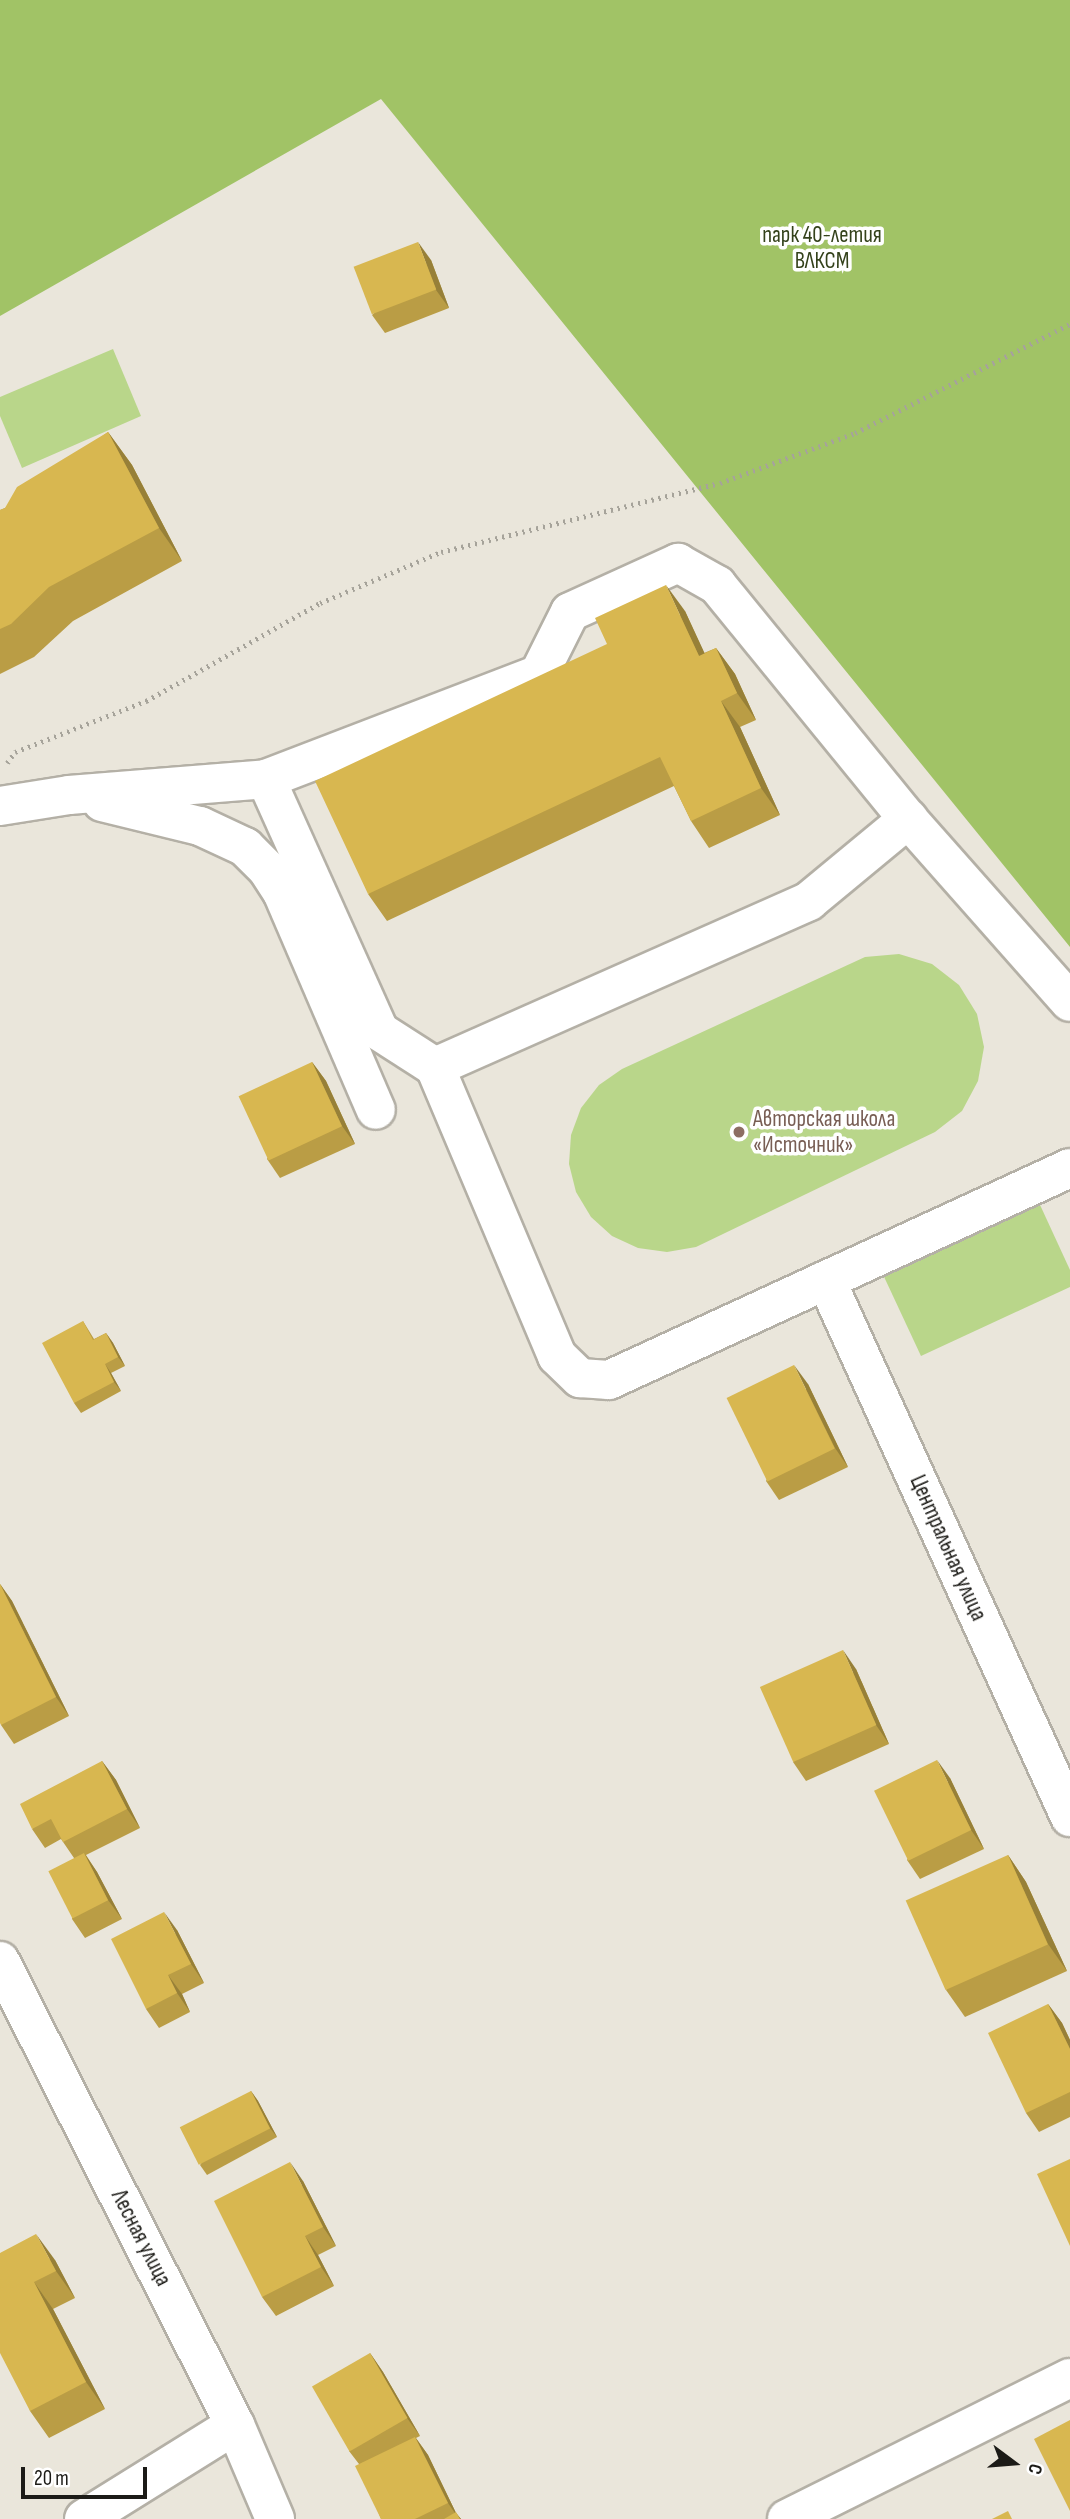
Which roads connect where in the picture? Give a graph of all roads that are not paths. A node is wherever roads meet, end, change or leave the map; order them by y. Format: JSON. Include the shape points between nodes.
{"nodes":[{"id":1,"x":266,"y":779,"type":"junction"},
{"id":2,"x":69,"y":794,"type":"junction"},
{"id":3,"x":0,"y":806,"type":"edge"},
{"id":4,"x":908,"y":819,"type":"junction"},
{"id":5,"x":1070,"y":1002,"type":"edge"},
{"id":6,"x":435,"y":1067,"type":"junction"},
{"id":7,"x":376,"y":1110,"type":"dead end"},
{"id":8,"x":1070,"y":1168,"type":"edge"},
{"id":9,"x":826,"y":1280,"type":"junction"},
{"id":10,"x":1070,"y":1817,"type":"edge"},
{"id":11,"x":0,"y":1961,"type":"edge"},
{"id":12,"x":1070,"y":2378,"type":"edge"},
{"id":13,"x":235,"y":2425,"type":"junction"},
{"id":14,"x":84,"y":2519,"type":"edge"},
{"id":15,"x":275,"y":2519,"type":"edge"},
{"id":16,"x":787,"y":2519,"type":"edge"}],
"edges":[{"from":1,"to":2,"type":"street"},
{"from":1,"to":4,"type":"street","via":[[539,674],[570,612],[678,563],[717,584]]},
{"from":1,"to":6,"type":"street","via":[[379,1031]]},
{"from":2,"to":3,"type":"street"},
{"from":2,"to":7,"type":"street","via":[[200,826],[245,847],[260,862],[282,892]]},
{"from":4,"to":5,"type":"street"},
{"from":4,"to":6,"type":"street","via":[[809,901]]},
{"from":6,"to":9,"type":"street","via":[[557,1356],[580,1378],[609,1380]]},
{"from":8,"to":9,"type":"street"},
{"from":9,"to":10,"type":"street","name":"Центральная улица"},
{"from":11,"to":13,"type":"street","name":"Лесная улица"},
{"from":12,"to":16,"type":"street"},
{"from":13,"to":14,"type":"street"},
{"from":13,"to":15,"type":"street","name":"Лесная улица"}]}
